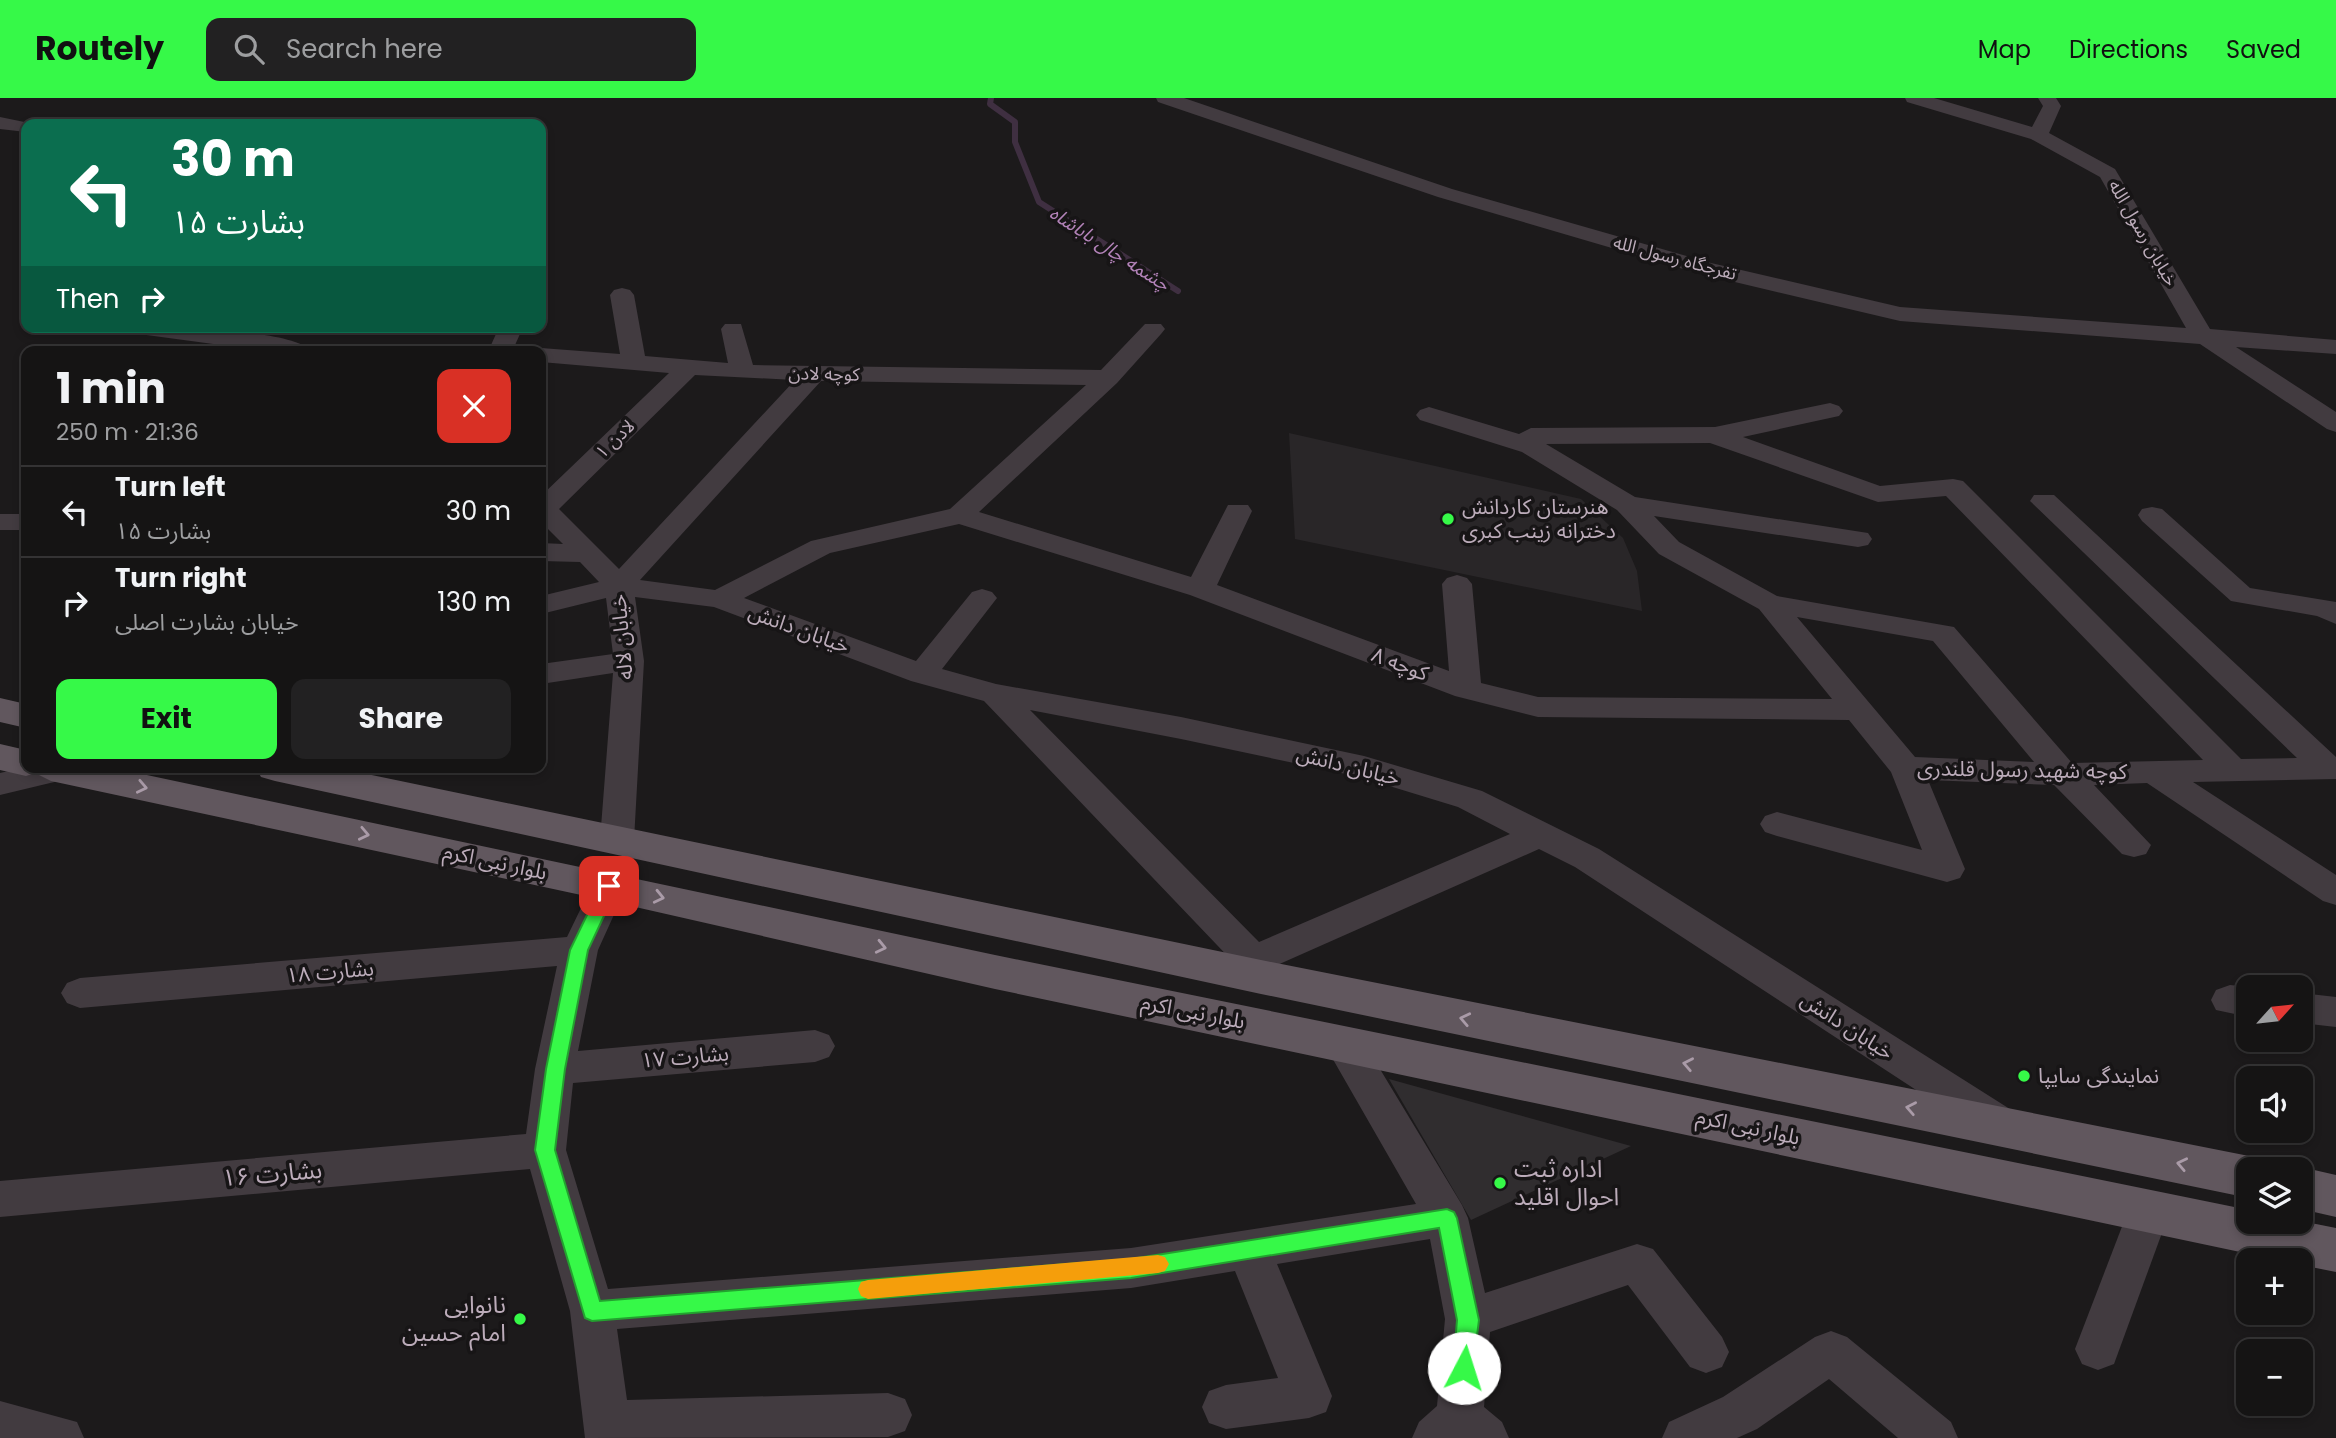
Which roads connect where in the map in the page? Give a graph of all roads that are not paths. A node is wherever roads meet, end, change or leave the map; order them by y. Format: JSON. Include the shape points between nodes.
{"nodes":[{"id":1,"x":1165,"y":98,"type":"edge"},
{"id":2,"x":1914,"y":98,"type":"edge"},
{"id":3,"x":2047,"y":98,"type":"edge"},
{"id":4,"x":0,"y":123,"type":"edge"},
{"id":5,"x":21,"y":125,"type":"edge"},
{"id":6,"x":2038,"y":135,"type":"junction"},
{"id":7,"x":622,"y":295,"type":"dead end"},
{"id":8,"x":733,"y":329,"type":"dead end"},
{"id":9,"x":1153,"y":329,"type":"dead end"},
{"id":10,"x":185,"y":333,"type":"edge"},
{"id":11,"x":2201,"y":334,"type":"junction"},
{"id":12,"x":280,"y":346,"type":"edge"},
{"id":13,"x":2336,"y":347,"type":"edge"},
{"id":14,"x":546,"y":356,"type":"edge"},
{"id":15,"x":634,"y":365,"type":"junction"},
{"id":16,"x":687,"y":369,"type":"junction"},
{"id":17,"x":741,"y":372,"type":"junction"},
{"id":18,"x":814,"y":374,"type":"junction"},
{"id":19,"x":1108,"y":379,"type":"junction"},
{"id":20,"x":1830,"y":411,"type":"dead end"},
{"id":21,"x":2324,"y":411,"type":"edge"},
{"id":22,"x":1429,"y":415,"type":"dead end"},
{"id":23,"x":2336,"y":424,"type":"edge"},
{"id":24,"x":1715,"y":435,"type":"junction"},
{"id":25,"x":1531,"y":446,"type":"junction"},
{"id":26,"x":2044,"y":500,"type":"dead end"},
{"id":27,"x":546,"y":504,"type":"edge"},
{"id":28,"x":1627,"y":504,"type":"junction"},
{"id":29,"x":1238,"y":511,"type":"dead end"},
{"id":30,"x":546,"y":512,"type":"edge"},
{"id":31,"x":960,"y":515,"type":"junction"},
{"id":32,"x":2152,"y":515,"type":"dead end"},
{"id":33,"x":0,"y":522,"type":"edge"},
{"id":34,"x":21,"y":522,"type":"edge"},
{"id":35,"x":1858,"y":539,"type":"dead end"},
{"id":36,"x":546,"y":552,"type":"edge"},
{"id":37,"x":586,"y":554,"type":"junction"},
{"id":38,"x":1457,"y":584,"type":"dead end"},
{"id":39,"x":619,"y":586,"type":"junction"},
{"id":40,"x":1199,"y":589,"type":"junction"},
{"id":41,"x":982,"y":598,"type":"dead end"},
{"id":42,"x":719,"y":599,"type":"junction"},
{"id":43,"x":1769,"y":603,"type":"junction"},
{"id":44,"x":546,"y":604,"type":"edge"},
{"id":45,"x":2336,"y":615,"type":"edge"},
{"id":46,"x":629,"y":661,"type":"junction"},
{"id":47,"x":546,"y":673,"type":"edge"},
{"id":48,"x":922,"y":674,"type":"junction"},
{"id":49,"x":1466,"y":689,"type":"junction"},
{"id":50,"x":995,"y":694,"type":"junction"},
{"id":51,"x":0,"y":710,"type":"edge"},
{"id":52,"x":1857,"y":710,"type":"junction"},
{"id":53,"x":21,"y":715,"type":"edge"},
{"id":54,"x":0,"y":757,"type":"edge"},
{"id":55,"x":21,"y":762,"type":"edge"},
{"id":56,"x":1906,"y":768,"type":"junction"},
{"id":57,"x":2332,"y":769,"type":"edge"},
{"id":58,"x":2232,"y":770,"type":"junction"},
{"id":59,"x":2152,"y":771,"type":"junction"},
{"id":60,"x":29,"y":773,"type":"edge"},
{"id":61,"x":73,"y":773,"type":"edge"},
{"id":62,"x":299,"y":773,"type":"edge"},
{"id":63,"x":2063,"y":774,"type":"junction"},
{"id":64,"x":0,"y":784,"type":"edge"},
{"id":65,"x":1777,"y":824,"type":"dead end"},
{"id":66,"x":1541,"y":834,"type":"junction"},
{"id":67,"x":617,"y":840,"type":"junction"},
{"id":68,"x":2134,"y":845,"type":"dead end"},
{"id":69,"x":609,"y":886,"type":"junction"},
{"id":70,"x":2336,"y":892,"type":"edge"},
{"id":71,"x":1015,"y":926,"type":"junction"},
{"id":72,"x":579,"y":950,"type":"junction"},
{"id":73,"x":1257,"y":969,"type":"junction"},
{"id":74,"x":995,"y":972,"type":"junction"},
{"id":75,"x":80,"y":993,"type":"dead end"},
{"id":76,"x":2314,"y":1009,"type":"edge"},
{"id":77,"x":2336,"y":1012,"type":"edge"},
{"id":78,"x":1343,"y":1042,"type":"junction"},
{"id":79,"x":815,"y":1046,"type":"dead end"},
{"id":80,"x":555,"y":1069,"type":"junction"},
{"id":81,"x":2004,"y":1126,"type":"junction"},
{"id":82,"x":545,"y":1150,"type":"junction"},
{"id":83,"x":2236,"y":1174,"type":"edge"},
{"id":84,"x":2313,"y":1191,"type":"edge"},
{"id":85,"x":2336,"y":1196,"type":"edge"},
{"id":86,"x":0,"y":1199,"type":"edge"},
{"id":87,"x":2149,"y":1211,"type":"junction"},
{"id":88,"x":1447,"y":1218,"type":"junction"},
{"id":89,"x":1249,"y":1250,"type":"junction"},
{"id":90,"x":2336,"y":1250,"type":"edge"},
{"id":91,"x":592,"y":1311,"type":"junction"},
{"id":92,"x":1468,"y":1320,"type":"junction"},
{"id":93,"x":2098,"y":1349,"type":"dead end"},
{"id":94,"x":1706,"y":1352,"type":"dead end"},
{"id":95,"x":1226,"y":1407,"type":"dead end"},
{"id":96,"x":888,"y":1415,"type":"dead end"},
{"id":97,"x":0,"y":1424,"type":"edge"},
{"id":98,"x":607,"y":1431,"type":"edge"},
{"id":99,"x":1460,"y":1431,"type":"edge"},
{"id":100,"x":56,"y":1438,"type":"edge"},
{"id":101,"x":1686,"y":1438,"type":"edge"},
{"id":102,"x":1934,"y":1438,"type":"edge"}],
"edges":[{"from":1,"to":11,"type":"street","name":"تفرجگاه رسول الله","via":[[1445,193],[1705,268],[1887,311]]},
{"from":2,"to":6,"type":"street","name":"خیابان رسول الله"},
{"from":3,"to":6,"type":"street","via":[[2052,106]]},
{"from":4,"to":5,"type":"street"},
{"from":6,"to":11,"type":"street","name":"خیابان رسول الله","via":[[2108,173]]},
{"from":7,"to":15,"type":"street"},
{"from":8,"to":17,"type":"street"},
{"from":9,"to":19,"type":"street"},
{"from":10,"to":12,"type":"street"},
{"from":11,"to":13,"type":"street","name":"تفرجگاه رسول الله"},
{"from":11,"to":21,"type":"street","name":"خیابان رسول الله"},
{"from":14,"to":15,"type":"street","name":"کوچه لادن"},
{"from":15,"to":16,"type":"street","name":"کوچه لادن"},
{"from":16,"to":17,"type":"street","name":"کوچه لادن"},
{"from":16,"to":27,"type":"street","name":"لادن ۱"},
{"from":17,"to":18,"type":"street","name":"کوچه لادن"},
{"from":18,"to":19,"type":"street","name":"کوچه لادن"},
{"from":18,"to":39,"type":"street"},
{"from":19,"to":31,"type":"street"},
{"from":20,"to":24,"type":"street"},
{"from":21,"to":23,"type":"street","name":"خیابان رسول الله"},
{"from":22,"to":25,"type":"street","name":"کوچه شهید رسول قلندری"},
{"from":24,"to":25,"type":"street","via":[[1531,436]]},
{"from":24,"to":58,"type":"street","via":[[1878,494],[1953,487]]},
{"from":25,"to":28,"type":"street","name":"کوچه شهید رسول قلندری"},
{"from":26,"to":57,"type":"street"},
{"from":28,"to":35,"type":"street"},
{"from":28,"to":43,"type":"street","name":"کوچه شهید رسول قلندری","via":[[1669,548]]},
{"from":29,"to":40,"type":"street"},
{"from":30,"to":37,"type":"street","name":"خیابان لاله"},
{"from":31,"to":40,"type":"street","name":"کوچه ۸"},
{"from":31,"to":42,"type":"street","via":[[821,547]]},
{"from":32,"to":45,"type":"street","via":[[2241,595],[2326,608]]},
{"from":33,"to":34,"type":"street"},
{"from":36,"to":37,"type":"street"},
{"from":37,"to":39,"type":"street","name":"خیابان لاله"},
{"from":38,"to":49,"type":"street"},
{"from":39,"to":42,"type":"street","name":"خیابان دانش"},
{"from":39,"to":44,"type":"street"},
{"from":39,"to":46,"type":"street","name":"خیابان لاله"},
{"from":40,"to":49,"type":"street","name":"کوچه ۸"},
{"from":41,"to":48,"type":"street"},
{"from":42,"to":48,"type":"street","name":"خیابان دانش"},
{"from":43,"to":52,"type":"street","name":"کوچه شهید رسول قلندری"},
{"from":43,"to":63,"type":"street","via":[[1943,634]]},
{"from":46,"to":47,"type":"street"},
{"from":46,"to":67,"type":"street","name":"خیابان لاله"},
{"from":48,"to":50,"type":"street","name":"خیابان دانش"},
{"from":49,"to":52,"type":"street","name":"کوچه ۸","via":[[1538,707]]},
{"from":50,"to":66,"type":"street","name":"خیابان دانش","via":[[1364,767],[1471,799]]},
{"from":50,"to":73,"type":"street"},
{"from":51,"to":53,"type":"main road"},
{"from":52,"to":56,"type":"street","name":"کوچه شهید رسول قلندری"},
{"from":54,"to":55,"type":"main road","name":"بلوار نبی اکرم"},
{"from":56,"to":63,"type":"street","name":"کوچه شهید رسول قلندری"},
{"from":56,"to":65,"type":"street","via":[[1947,869]]},
{"from":57,"to":58,"type":"street","name":"کوچه شهید رسول قلندری"},
{"from":58,"to":59,"type":"street","name":"کوچه شهید رسول قلندری"},
{"from":59,"to":63,"type":"street","name":"کوچه شهید رسول قلندری"},
{"from":59,"to":70,"type":"street","name":"کوچه شهید رسول قلندری"},
{"from":60,"to":64,"type":"street"},
{"from":61,"to":69,"type":"main road","name":"بلوار نبی اکرم","one_way":true},
{"from":62,"to":67,"type":"main road"},
{"from":63,"to":68,"type":"street"},
{"from":66,"to":73,"type":"street"},
{"from":66,"to":81,"type":"street","name":"خیابان دانش","via":[[1587,858]]},
{"from":67,"to":71,"type":"main road"},
{"from":69,"to":72,"type":"street"},
{"from":69,"to":74,"type":"main road","name":"بلوار نبی اکرم","one_way":true},
{"from":71,"to":73,"type":"main road"},
{"from":71,"to":74,"type":"main road"},
{"from":72,"to":75,"type":"street","name":"بشارت ۱۸"},
{"from":72,"to":80,"type":"street"},
{"from":81,"to":73,"type":"main road","one_way":true},
{"from":74,"to":78,"type":"main road","name":"بلوار نبی اکرم"},
{"from":76,"to":77,"type":"street"},
{"from":78,"to":87,"type":"main road","name":"بلوار نبی اکرم"},
{"from":78,"to":88,"type":"street"},
{"from":79,"to":80,"type":"street","name":"بشارت ۱۷"},
{"from":80,"to":82,"type":"street"},
{"from":83,"to":81,"type":"main road","one_way":true},
{"from":82,"to":86,"type":"street","name":"بشارت ۱۶"},
{"from":82,"to":91,"type":"street"},
{"from":84,"to":85,"type":"main road"},
{"from":87,"to":90,"type":"main road","name":"بلوار نبی اکرم"},
{"from":87,"to":93,"type":"street"},
{"from":88,"to":89,"type":"street"},
{"from":88,"to":92,"type":"street"},
{"from":89,"to":91,"type":"street","via":[[1131,1268]]},
{"from":89,"to":95,"type":"street","via":[[1308,1396]]},
{"from":91,"to":98,"type":"street"},
{"from":92,"to":94,"type":"street","via":[[1637,1263]]},
{"from":92,"to":99,"type":"street"},
{"from":96,"to":98,"type":"street"},
{"from":97,"to":100,"type":"street"},
{"from":101,"to":102,"type":"street","via":[[1740,1413],[1831,1352]]}]}
